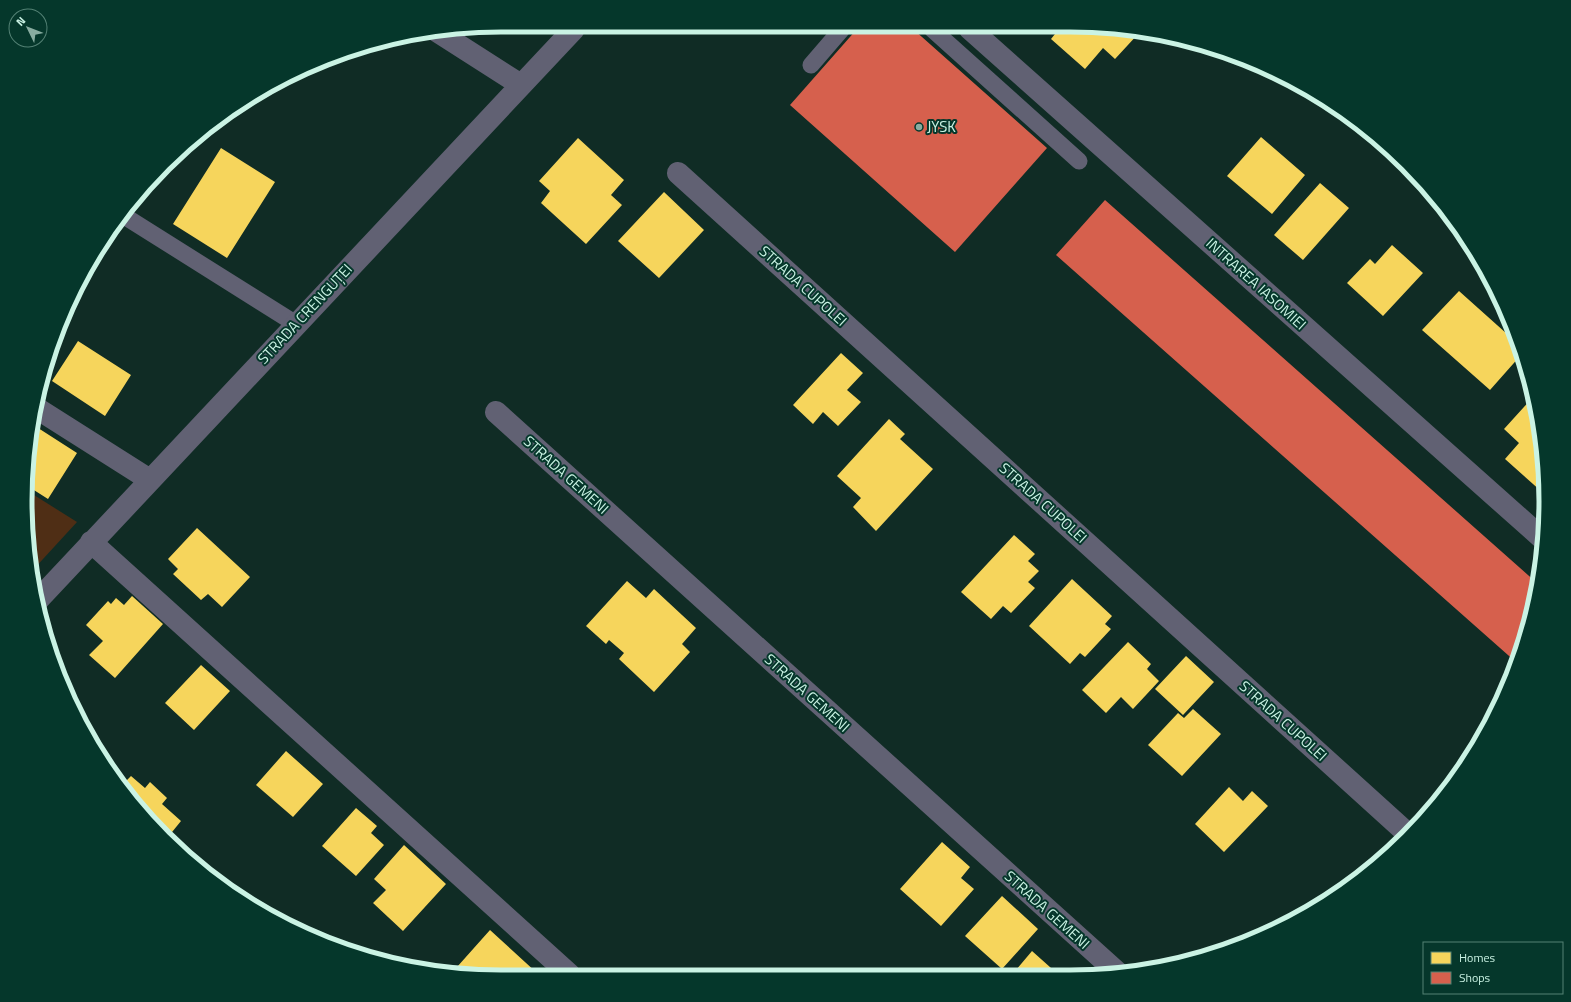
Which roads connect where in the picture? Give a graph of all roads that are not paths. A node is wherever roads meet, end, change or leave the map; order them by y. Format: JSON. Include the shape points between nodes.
{"nodes":[{"id":1,"x":571,"y":32,"type":"edge"},
{"id":2,"x":839,"y":32,"type":"edge"},
{"id":3,"x":935,"y":32,"type":"edge"},
{"id":4,"x":973,"y":32,"type":"edge"},
{"id":5,"x":444,"y":36,"type":"edge"},
{"id":6,"x":811,"y":65,"type":"dead end"},
{"id":7,"x":521,"y":85,"type":"junction"},
{"id":8,"x":1079,"y":161,"type":"dead end"},
{"id":9,"x":678,"y":173,"type":"dead end"},
{"id":10,"x":127,"y":218,"type":"edge"},
{"id":11,"x":296,"y":324,"type":"junction"},
{"id":12,"x":41,"y":411,"type":"edge"},
{"id":13,"x":496,"y":412,"type":"dead end"},
{"id":14,"x":150,"y":480,"type":"junction"},
{"id":15,"x":1538,"y":534,"type":"edge"},
{"id":16,"x":91,"y":542,"type":"junction"},
{"id":17,"x":42,"y":595,"type":"edge"},
{"id":18,"x":1404,"y":831,"type":"edge"},
{"id":19,"x":1112,"y":968,"type":"edge"},
{"id":20,"x":565,"y":970,"type":"edge"}],
"edges":[{"from":1,"to":7,"type":"street","name":"STRADA CRENGUȚEI"},
{"from":2,"to":6,"type":"lane"},
{"from":3,"to":8,"type":"lane"},
{"from":4,"to":15,"type":"street","name":"INTRAREA IASOMIEI"},
{"from":5,"to":7,"type":"street"},
{"from":7,"to":11,"type":"street","name":"STRADA CRENGUȚEI"},
{"from":9,"to":18,"type":"street","name":"STRADA CUPOLEI"},
{"from":10,"to":11,"type":"lane"},
{"from":11,"to":14,"type":"street","name":"STRADA CRENGUȚEI"},
{"from":12,"to":14,"type":"street"},
{"from":13,"to":19,"type":"street","name":"STRADA GEMENI"},
{"from":14,"to":16,"type":"street","name":"STRADA CRENGUȚEI"},
{"from":16,"to":17,"type":"street","name":"STRADA CRENGUȚEI"},
{"from":16,"to":20,"type":"street"}]}
